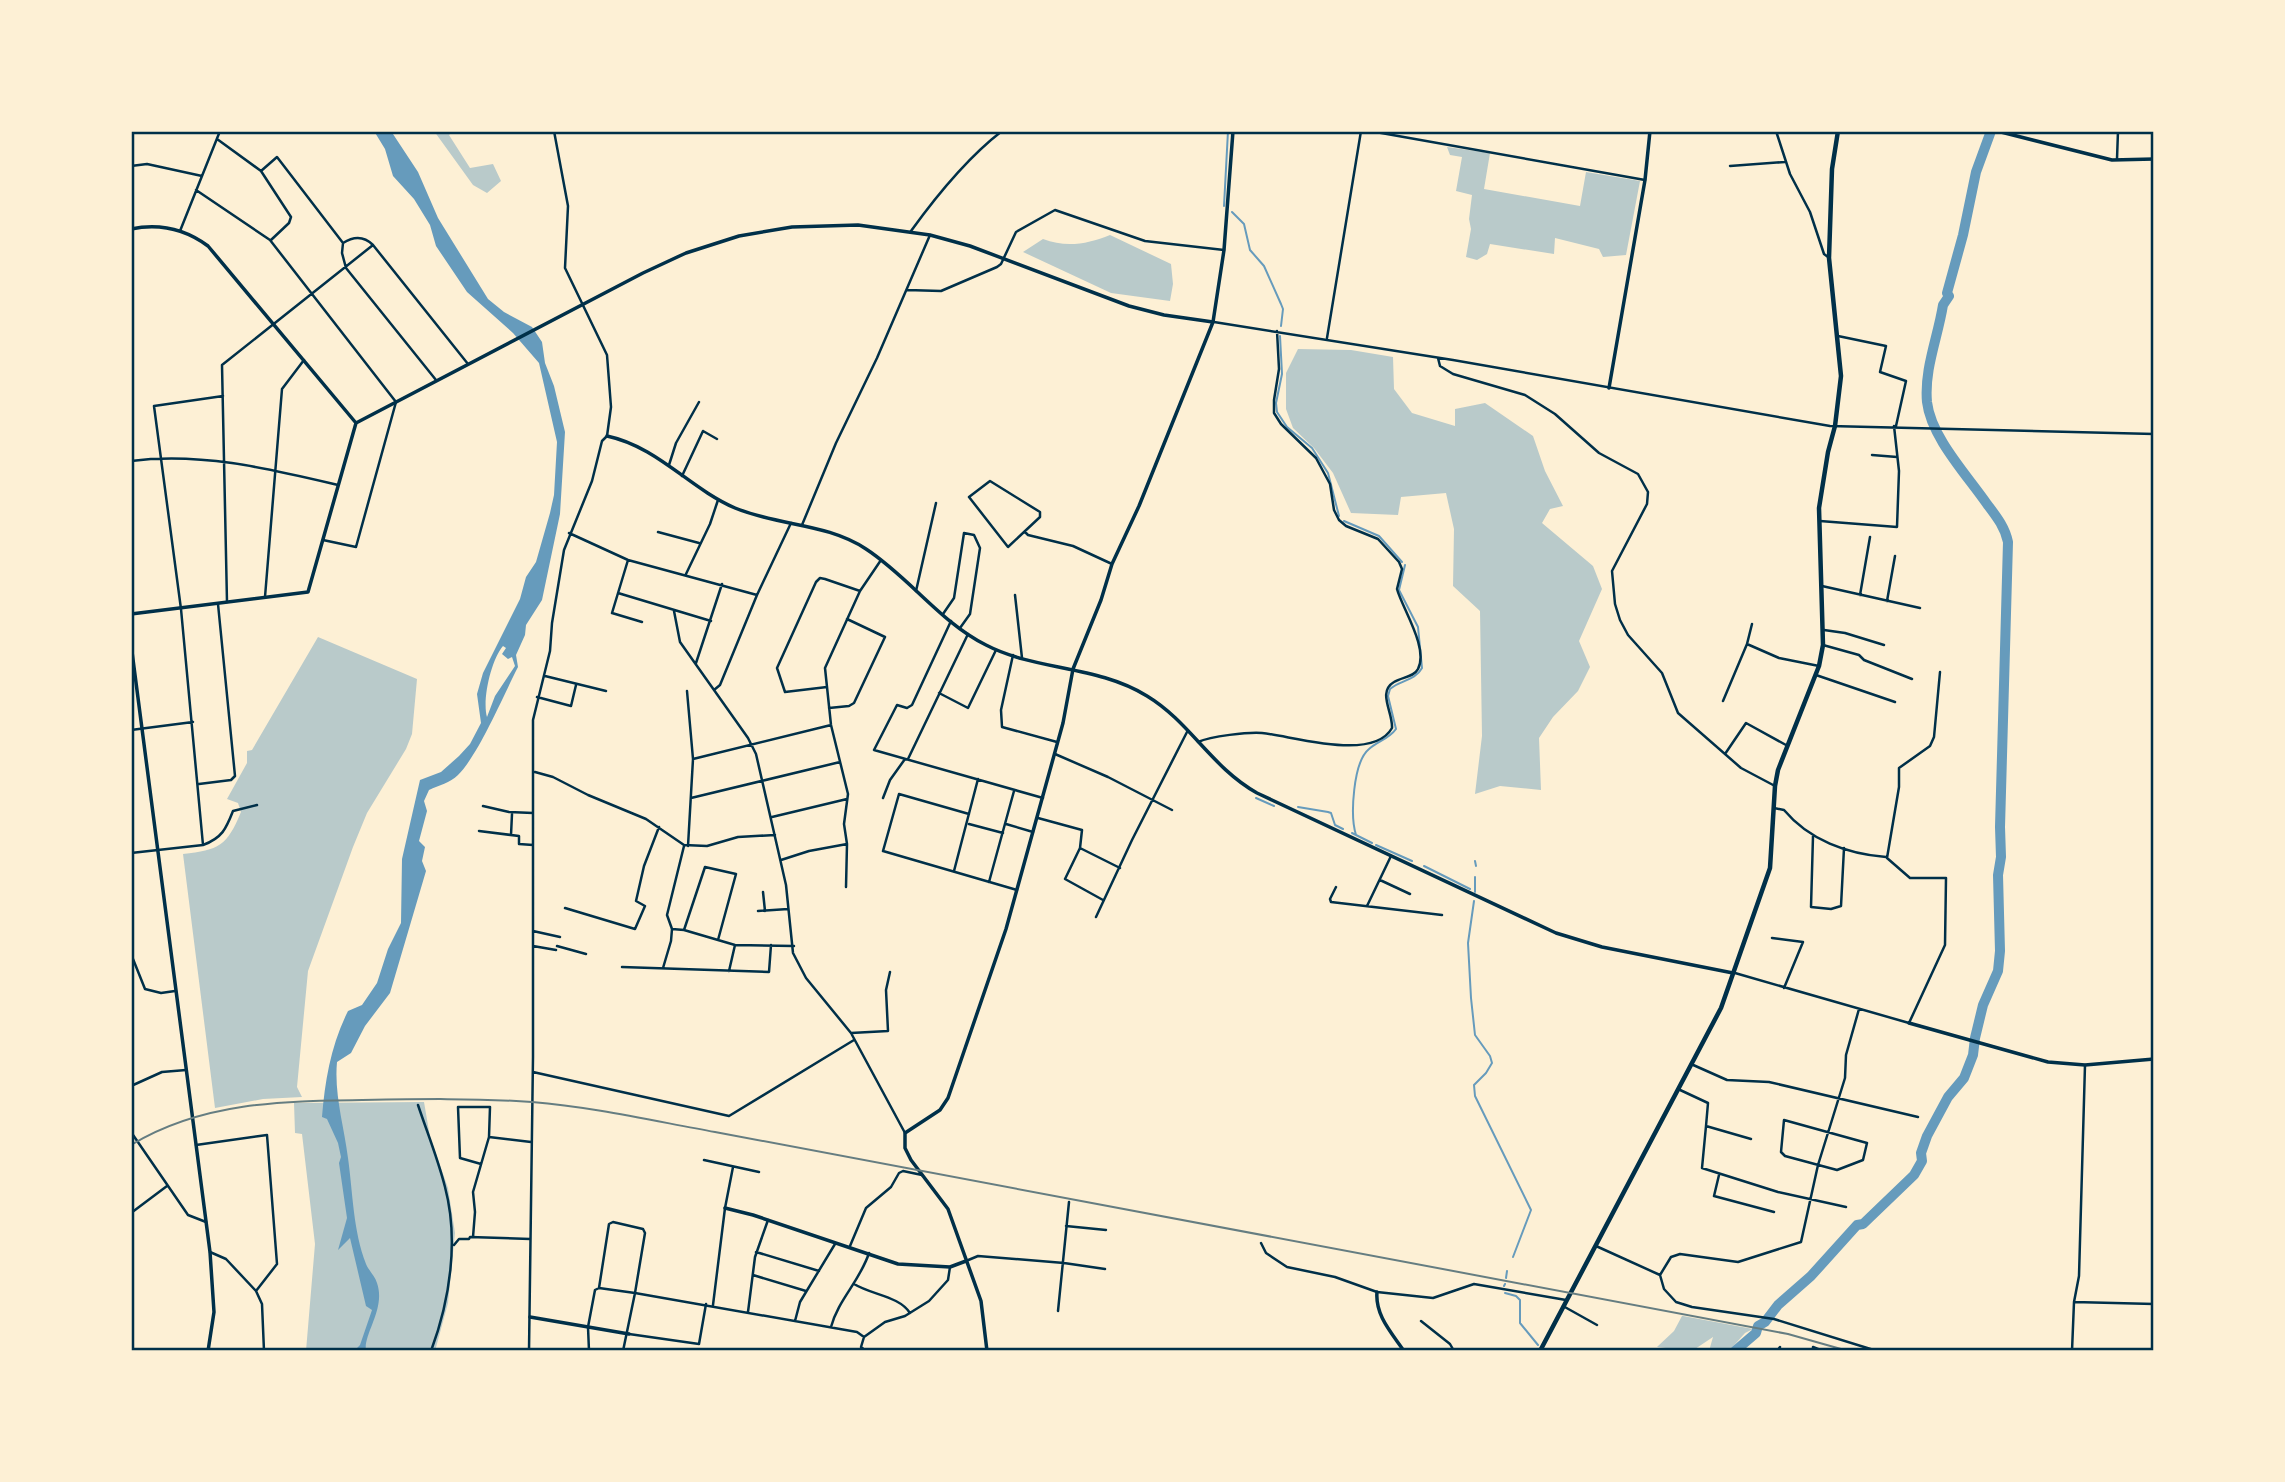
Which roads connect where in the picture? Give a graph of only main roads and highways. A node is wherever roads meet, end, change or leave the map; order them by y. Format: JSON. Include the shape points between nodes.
{"nodes":[{"id":1,"x":1838,"y":131,"type":"edge"},
{"id":2,"x":1540,"y":1351,"type":"edge"}],
"edges":[{"from":1,"to":2,"type":"main road","via":[[1829,258],[1841,376],[1820,493],[1823,645],[1775,786],[1770,868],[1721,1008]]}]}
